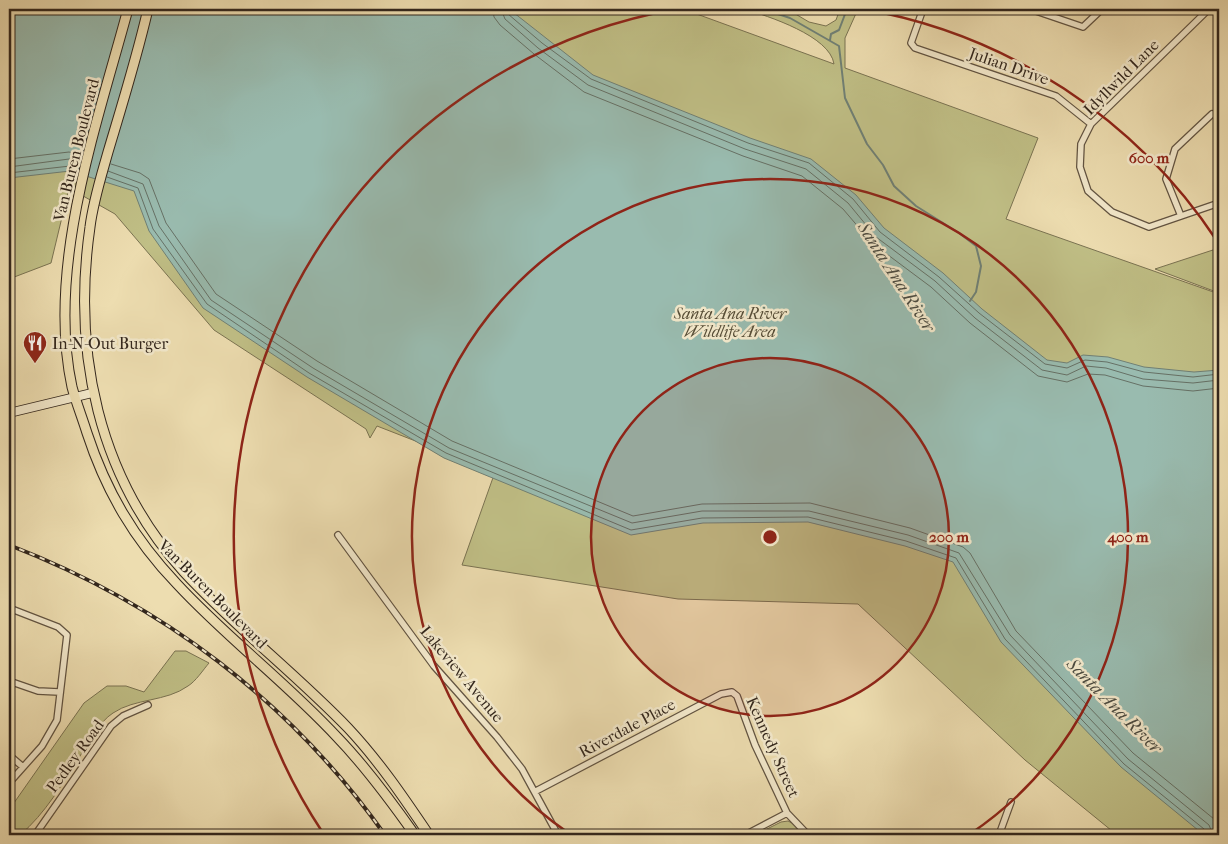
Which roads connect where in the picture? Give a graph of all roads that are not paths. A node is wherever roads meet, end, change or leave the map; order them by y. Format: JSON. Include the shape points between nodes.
{"nodes":[{"id":1,"x":128,"y":9,"type":"edge"},
{"id":2,"x":148,"y":9,"type":"edge"},
{"id":3,"x":923,"y":9,"type":"edge"},
{"id":4,"x":1030,"y":9,"type":"edge"},
{"id":5,"x":1102,"y":9,"type":"edge"},
{"id":6,"x":1209,"y":9,"type":"edge"},
{"id":7,"x":1212,"y":114,"type":"dead end"},
{"id":8,"x":1091,"y":124,"type":"junction"},
{"id":9,"x":1219,"y":202,"type":"edge"},
{"id":10,"x":1181,"y":216,"type":"junction"},
{"id":11,"x":92,"y":393,"type":"junction"},
{"id":12,"x":75,"y":398,"type":"junction"},
{"id":13,"x":9,"y":413,"type":"edge"},
{"id":14,"x":338,"y":535,"type":"dead end"},
{"id":15,"x":9,"y":608,"type":"edge"},
{"id":16,"x":9,"y":681,"type":"edge"},
{"id":17,"x":59,"y":692,"type":"junction"},
{"id":18,"x":732,"y":692,"type":"joint"},
{"id":19,"x":148,"y":705,"type":"dead end"},
{"id":20,"x":9,"y":756,"type":"edge"},
{"id":21,"x":24,"y":767,"type":"junction"},
{"id":22,"x":9,"y":784,"type":"edge"},
{"id":23,"x":536,"y":791,"type":"junction"},
{"id":24,"x":1011,"y":802,"type":"dead end"},
{"id":25,"x":788,"y":814,"type":"junction"},
{"id":26,"x":35,"y":835,"type":"edge"},
{"id":27,"x":415,"y":835,"type":"edge"},
{"id":28,"x":429,"y":835,"type":"edge"},
{"id":29,"x":558,"y":835,"type":"edge"},
{"id":30,"x":745,"y":835,"type":"edge"},
{"id":31,"x":808,"y":835,"type":"edge"},
{"id":32,"x":999,"y":835,"type":"edge"}],
"edges":[{"from":1,"to":12,"type":"main road","name":"Van Buren Boulevard","via":[[82,179],[72,235],[66,300],[68,352]]},
{"from":2,"to":11,"type":"main road","name":"Van Buren Boulevard","via":[[90,226],[86,268]]},
{"from":3,"to":8,"type":"street","name":"Julian Drive","via":[[912,46],[1056,96]]},
{"from":4,"to":5,"type":"street","via":[[1083,27]]},
{"from":6,"to":8,"type":"street","name":"Idyllwild Lane"},
{"from":7,"to":10,"type":"street","via":[[1175,150],[1166,179]]},
{"from":8,"to":10,"type":"street","name":"Idyllwild Lane","via":[[1081,144],[1080,167],[1088,191],[1112,212],[1149,227]]},
{"from":9,"to":10,"type":"street","name":"Idyllwild Lane"},
{"from":11,"to":12,"type":"main road"},
{"from":11,"to":28,"type":"main road","name":"Van Buren Boulevard","via":[[111,453],[152,533],[191,578],[348,728]]},
{"from":12,"to":13,"type":"main road"},
{"from":12,"to":27,"type":"main road","name":"Van Buren Boulevard","via":[[99,470],[143,546],[177,584],[337,736],[368,771]]},
{"from":14,"to":23,"type":"street","name":"Lakeview Avenue","via":[[434,666],[497,736]]},
{"from":15,"to":17,"type":"street","via":[[58,627],[67,635]]},
{"from":16,"to":17,"type":"street","via":[[38,691]]},
{"from":17,"to":21,"type":"street","via":[[57,720],[42,746]]},
{"from":18,"to":23,"type":"street","name":"Riverdale Place","via":[[721,694]]},
{"from":18,"to":25,"type":"street","name":"Kennedy Street","via":[[737,696],[755,745]]},
{"from":19,"to":26,"type":"street","name":"Pedley Road","via":[[123,716],[111,726]]},
{"from":20,"to":21,"type":"street"},
{"from":21,"to":22,"type":"street"},
{"from":23,"to":29,"type":"street","name":"Lakeview Avenue"},
{"from":24,"to":32,"type":"street"},
{"from":25,"to":30,"type":"street"},
{"from":25,"to":31,"type":"street","name":"Kennedy Street"}]}
